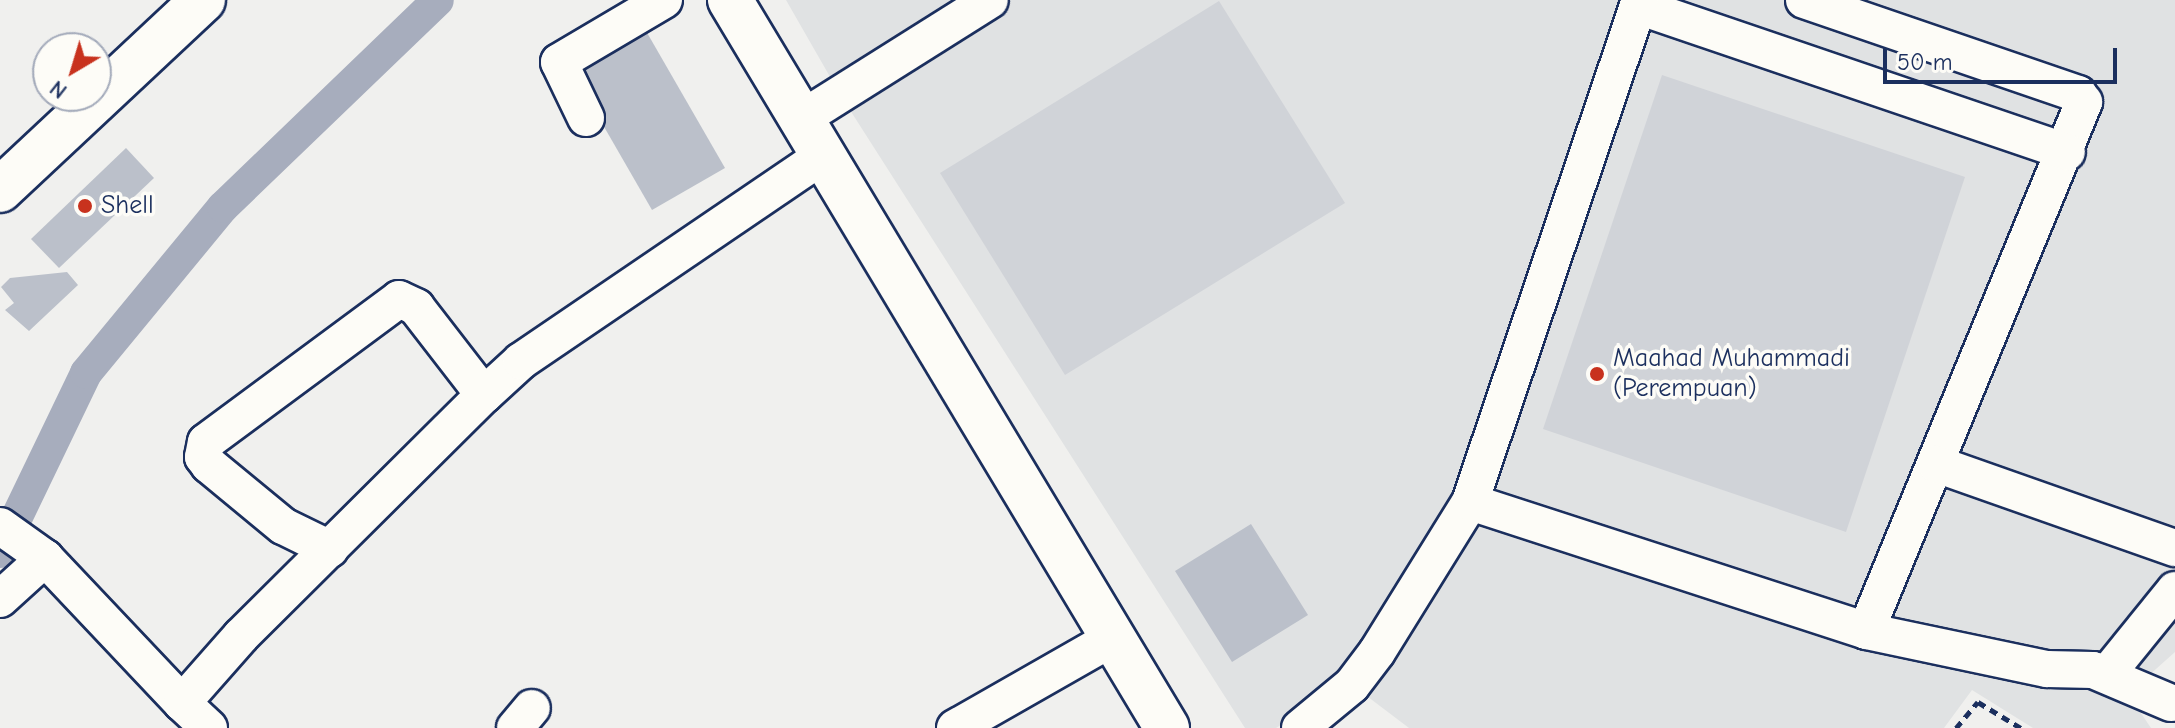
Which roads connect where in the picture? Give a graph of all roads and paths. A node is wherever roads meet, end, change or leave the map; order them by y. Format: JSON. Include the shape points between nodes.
{"nodes":[{"id":1,"x":203,"y":0,"type":"edge"},
{"id":2,"x":664,"y":0,"type":"edge"},
{"id":3,"x":730,"y":0,"type":"edge"},
{"id":4,"x":990,"y":0,"type":"edge"},
{"id":5,"x":1804,"y":0,"type":"edge"},
{"id":6,"x":1639,"y":3,"type":"edge"},
{"id":7,"x":586,"y":118,"type":"dead end"},
{"id":8,"x":801,"y":119,"type":"junction"},
{"id":9,"x":2067,"y":152,"type":"junction"},
{"id":10,"x":823,"y":156,"type":"junction"},
{"id":11,"x":0,"y":190,"type":"edge"},
{"id":12,"x":484,"y":395,"type":"junction"},
{"id":13,"x":1936,"y":464,"type":"junction"},
{"id":14,"x":1470,"y":502,"type":"junction"},
{"id":15,"x":25,"y":542,"type":"edge"},
{"id":16,"x":2175,"y":548,"type":"edge"},
{"id":17,"x":330,"y":549,"type":"junction"},
{"id":18,"x":2175,"y":590,"type":"edge"},
{"id":19,"x":0,"y":599,"type":"edge"},
{"id":20,"x":1866,"y":631,"type":"junction"},
{"id":21,"x":1113,"y":638,"type":"junction"},
{"id":22,"x":2107,"y":674,"type":"junction"},
{"id":23,"x":182,"y":703,"type":"junction"},
{"id":24,"x":2174,"y":706,"type":"edge"},
{"id":25,"x":209,"y":728,"type":"edge"},
{"id":26,"x":955,"y":728,"type":"edge"},
{"id":27,"x":1167,"y":728,"type":"edge"},
{"id":28,"x":1300,"y":728,"type":"edge"},
{"id":29,"x":1956,"y":728,"type":"edge"},
{"id":30,"x":2021,"y":728,"type":"edge"}],
"edges":[{"from":1,"to":11,"type":"main road"},
{"from":2,"to":7,"type":"street","via":[[559,62]]},
{"from":3,"to":8,"type":"main road"},
{"from":4,"to":8,"type":"street"},
{"from":5,"to":9,"type":"street","via":[[2078,94],[2084,105]]},
{"from":6,"to":9,"type":"street"},
{"from":6,"to":14,"type":"street"},
{"from":8,"to":10,"type":"main road"},
{"from":9,"to":13,"type":"street"},
{"from":10,"to":12,"type":"street","via":[[521,361]]},
{"from":10,"to":21,"type":"main road"},
{"from":12,"to":17,"type":"street"},
{"from":12,"to":17,"type":"street","via":[[416,307],[399,299],[206,442],[203,457],[209,465],[283,526]]},
{"from":13,"to":16,"type":"street"},
{"from":13,"to":20,"type":"street"},
{"from":14,"to":20,"type":"street"},
{"from":14,"to":28,"type":"street","via":[[1369,663],[1352,685]]},
{"from":15,"to":19,"type":"street"},
{"from":15,"to":23,"type":"street"},
{"from":17,"to":23,"type":"street"},
{"from":18,"to":22,"type":"street"},
{"from":20,"to":22,"type":"street","via":[[2047,669]]},
{"from":21,"to":26,"type":"street"},
{"from":21,"to":27,"type":"main road"},
{"from":22,"to":24,"type":"street"},
{"from":23,"to":25,"type":"street"},
{"from":29,"to":30,"type":"path","via":[[1978,702]]}]}
